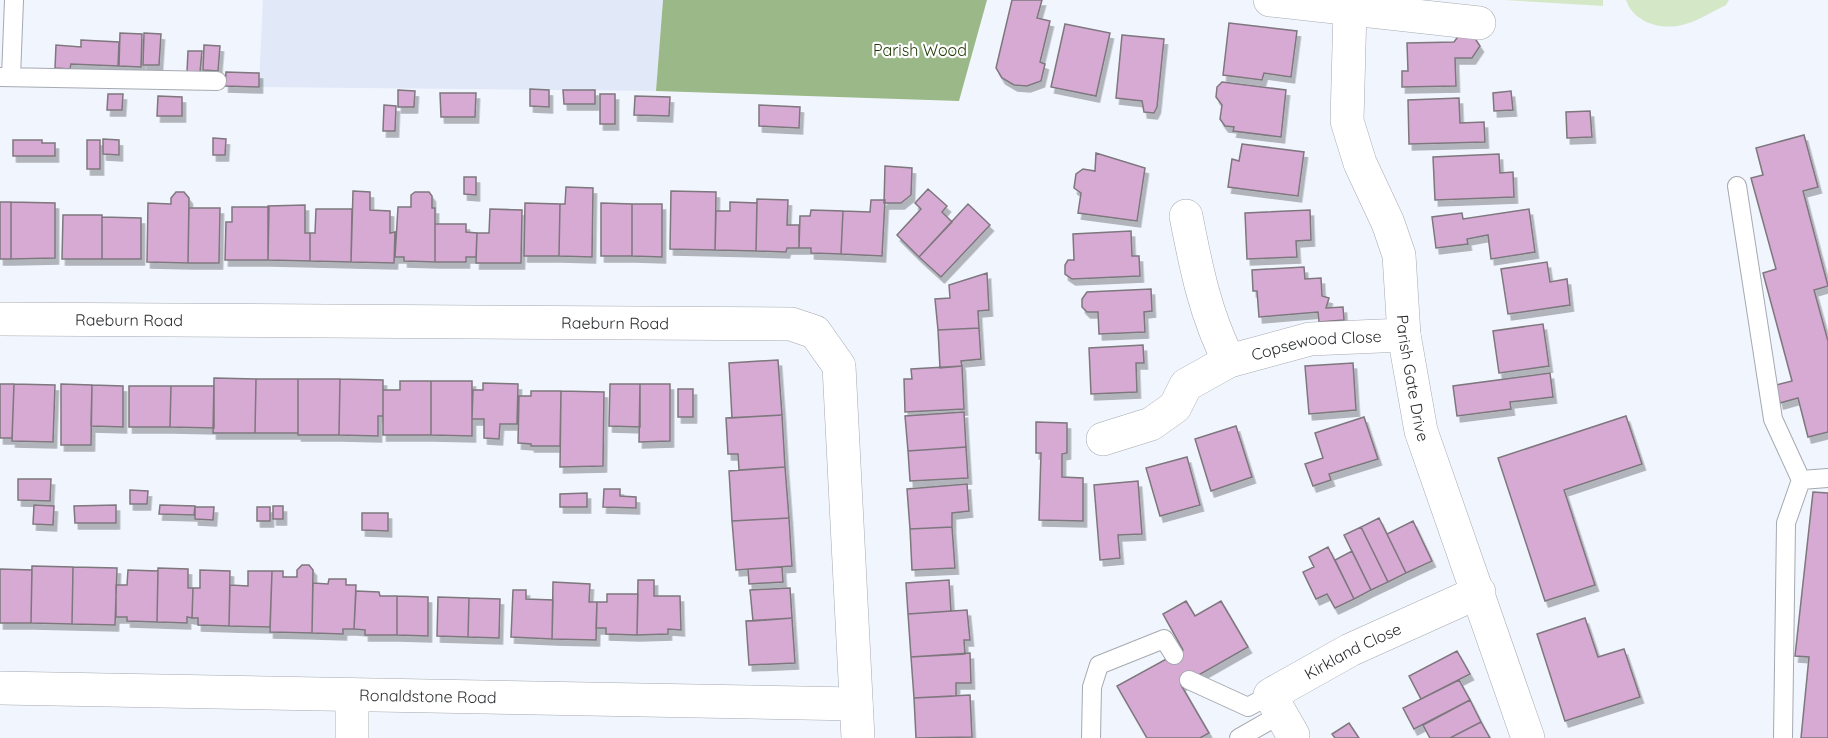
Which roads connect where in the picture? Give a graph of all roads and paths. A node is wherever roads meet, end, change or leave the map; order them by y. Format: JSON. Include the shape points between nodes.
{"nodes":[{"id":1,"x":15,"y":0,"type":"edge"},
{"id":2,"x":1270,"y":0,"type":"edge"},
{"id":3,"x":1350,"y":9,"type":"junction"},
{"id":4,"x":1479,"y":23,"type":"dead end"},
{"id":5,"x":6,"y":77,"type":"edge"},
{"id":6,"x":217,"y":81,"type":"dead end"},
{"id":7,"x":1737,"y":186,"type":"dead end"},
{"id":8,"x":1185,"y":216,"type":"dead end"},
{"id":9,"x":0,"y":319,"type":"edge"},
{"id":10,"x":1404,"y":335,"type":"junction"},
{"id":11,"x":1229,"y":361,"type":"junction"},
{"id":12,"x":1103,"y":439,"type":"dead end"},
{"id":13,"x":1828,"y":478,"type":"edge"},
{"id":14,"x":1801,"y":480,"type":"junction"},
{"id":15,"x":1479,"y":592,"type":"junction"},
{"id":16,"x":1174,"y":655,"type":"dead end"},
{"id":17,"x":1189,"y":680,"type":"dead end"},
{"id":18,"x":0,"y":688,"type":"edge"},
{"id":19,"x":352,"y":695,"type":"junction"},
{"id":20,"x":856,"y":704,"type":"junction"},
{"id":21,"x":1281,"y":714,"type":"junction"},
{"id":22,"x":352,"y":738,"type":"edge"},
{"id":23,"x":858,"y":738,"type":"edge"},
{"id":24,"x":1091,"y":738,"type":"edge"},
{"id":25,"x":1239,"y":738,"type":"edge"},
{"id":26,"x":1528,"y":738,"type":"edge"},
{"id":27,"x":1783,"y":738,"type":"edge"}],
"edges":[{"from":1,"to":5,"type":"lane"},
{"from":2,"to":3,"type":"street"},
{"from":3,"to":4,"type":"street"},
{"from":3,"to":10,"type":"street","name":"Parish Gate Drive","via":[[1347,121],[1360,163],[1399,255]]},
{"from":5,"to":6,"type":"lane"},
{"from":7,"to":14,"type":"lane","via":[[1773,419]]},
{"from":8,"to":11,"type":"street","name":"Copsewood Close","via":[[1200,290],[1214,333]]},
{"from":9,"to":20,"type":"street","name":"Raeburn Road","via":[[791,324],[815,332],[839,366]]},
{"from":10,"to":11,"type":"street","name":"Copsewood Close","via":[[1310,339]]},
{"from":10,"to":15,"type":"street","name":"Parish Gate Drive","via":[[1421,431]]},
{"from":11,"to":12,"type":"street","name":"Copsewood Close","via":[[1186,385],[1175,407],[1150,424]]},
{"from":13,"to":14,"type":"lane"},
{"from":14,"to":27,"type":"lane","via":[[1786,523]]},
{"from":15,"to":21,"type":"street","name":"Kirkland Close","via":[[1350,650]]},
{"from":15,"to":26,"type":"street","name":"Parish Gate Drive"},
{"from":16,"to":24,"type":"lane","via":[[1164,639],[1100,665],[1092,687]]},
{"from":17,"to":21,"type":"lane","via":[[1248,706]]},
{"from":18,"to":19,"type":"street","name":"Ronaldstone Road"},
{"from":19,"to":20,"type":"street","name":"Ronaldstone Road"},
{"from":19,"to":22,"type":"street"},
{"from":20,"to":23,"type":"street","name":"Raeburn Road"},
{"from":21,"to":25,"type":"lane"}]}
